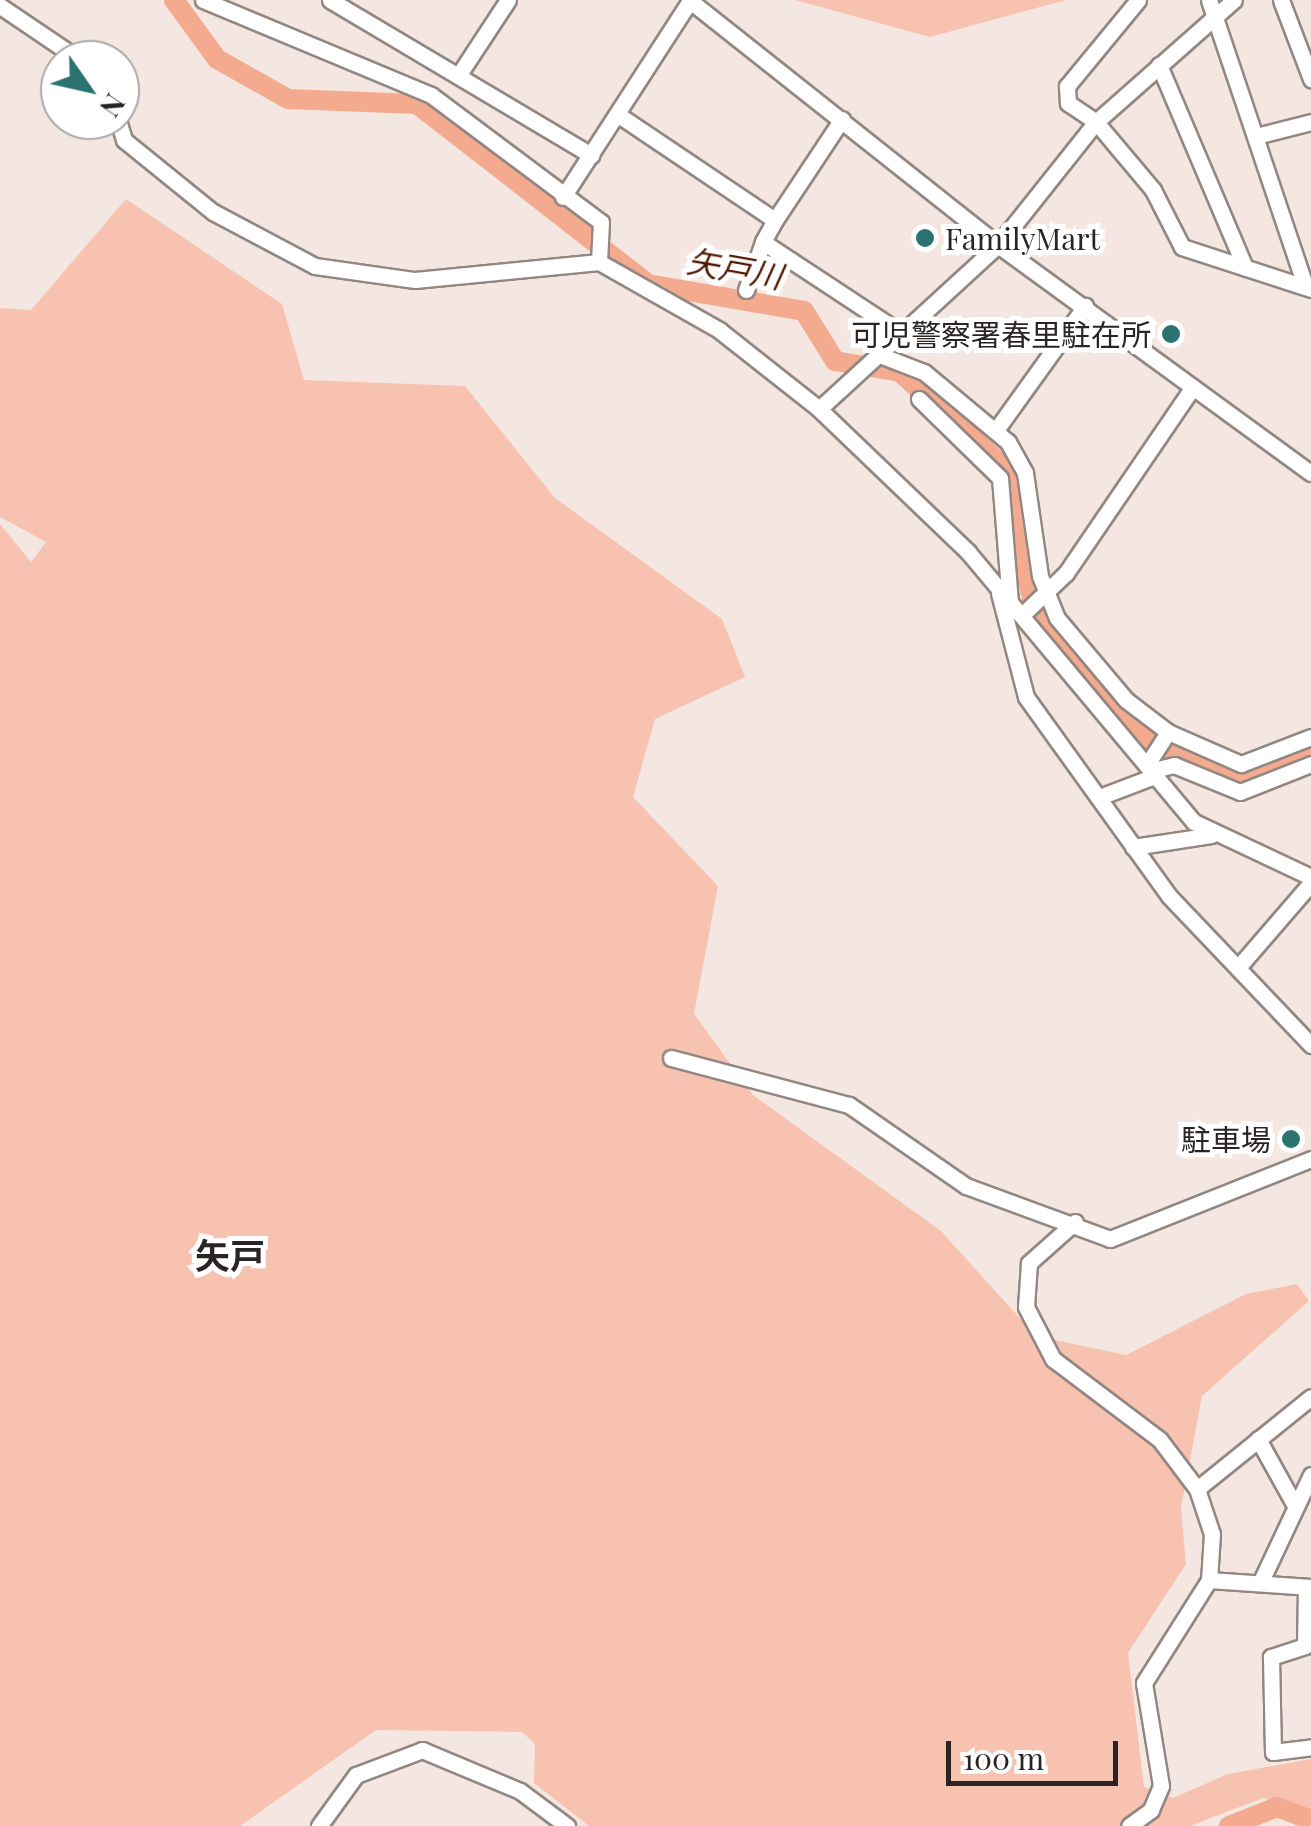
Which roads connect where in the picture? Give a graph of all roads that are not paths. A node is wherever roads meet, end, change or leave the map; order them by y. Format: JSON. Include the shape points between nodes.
{"nodes":[{"id":1,"x":203,"y":0,"type":"edge"},
{"id":2,"x":330,"y":0,"type":"edge"},
{"id":3,"x":508,"y":0,"type":"edge"},
{"id":4,"x":1138,"y":0,"type":"edge"},
{"id":5,"x":1234,"y":0,"type":"edge"},
{"id":6,"x":1281,"y":0,"type":"edge"},
{"id":7,"x":690,"y":1,"type":"edge"},
{"id":8,"x":11,"y":6,"type":"edge"},
{"id":9,"x":1212,"y":6,"type":"edge"},
{"id":10,"x":54,"y":40,"type":"edge"},
{"id":11,"x":1160,"y":65,"type":"junction"},
{"id":12,"x":458,"y":76,"type":"junction"},
{"id":13,"x":1311,"y":79,"type":"edge"},
{"id":14,"x":617,"y":114,"type":"junction"},
{"id":15,"x":842,"y":119,"type":"junction"},
{"id":16,"x":1096,"y":122,"type":"junction"},
{"id":17,"x":1311,"y":122,"type":"edge"},
{"id":18,"x":1260,"y":135,"type":"junction"},
{"id":19,"x":124,"y":140,"type":"edge"},
{"id":20,"x":591,"y":155,"type":"junction"},
{"id":21,"x":563,"y":197,"type":"junction"},
{"id":22,"x":775,"y":220,"type":"junction"},
{"id":23,"x":763,"y":242,"type":"junction"},
{"id":24,"x":998,"y":245,"type":"junction"},
{"id":25,"x":599,"y":262,"type":"junction"},
{"id":26,"x":1245,"y":268,"type":"junction"},
{"id":27,"x":1308,"y":286,"type":"edge"},
{"id":28,"x":746,"y":290,"type":"dead end"},
{"id":29,"x":1085,"y":306,"type":"junction"},
{"id":30,"x":901,"y":333,"type":"junction"},
{"id":31,"x":877,"y":354,"type":"junction"},
{"id":32,"x":1192,"y":388,"type":"junction"},
{"id":33,"x":919,"y":398,"type":"dead end"},
{"id":34,"x":820,"y":409,"type":"junction"},
{"id":35,"x":996,"y":430,"type":"junction"},
{"id":36,"x":1311,"y":473,"type":"edge"},
{"id":37,"x":1048,"y":592,"type":"junction"},
{"id":38,"x":1004,"y":598,"type":"junction"},
{"id":39,"x":1022,"y":615,"type":"junction"},
{"id":40,"x":1168,"y":732,"type":"junction"},
{"id":41,"x":1311,"y":737,"type":"edge"},
{"id":42,"x":1311,"y":764,"type":"edge"},
{"id":43,"x":1152,"y":770,"type":"junction"},
{"id":44,"x":1102,"y":796,"type":"junction"},
{"id":45,"x":1210,"y":835,"type":"junction"},
{"id":46,"x":1132,"y":847,"type":"junction"},
{"id":47,"x":1311,"y":880,"type":"edge"},
{"id":48,"x":1242,"y":964,"type":"junction"},
{"id":49,"x":1311,"y":1046,"type":"edge"},
{"id":50,"x":671,"y":1058,"type":"dead end"},
{"id":51,"x":1311,"y":1159,"type":"edge"},
{"id":52,"x":1075,"y":1222,"type":"junction"},
{"id":53,"x":1311,"y":1397,"type":"edge"},
{"id":54,"x":1258,"y":1439,"type":"junction"},
{"id":55,"x":1311,"y":1475,"type":"edge"},
{"id":56,"x":1197,"y":1489,"type":"junction"},
{"id":57,"x":1294,"y":1504,"type":"junction"},
{"id":58,"x":1262,"y":1579,"type":"junction"},
{"id":59,"x":1209,"y":1580,"type":"junction"},
{"id":60,"x":1308,"y":1587,"type":"edge"},
{"id":61,"x":1311,"y":1747,"type":"edge"},
{"id":62,"x":319,"y":1826,"type":"edge"},
{"id":63,"x":568,"y":1826,"type":"edge"},
{"id":64,"x":1129,"y":1826,"type":"edge"}],
"edges":[{"from":1,"to":21,"type":"street","via":[[431,96]]},
{"from":2,"to":12,"type":"street"},
{"from":3,"to":12,"type":"street"},
{"from":4,"to":16,"type":"street","via":[[1068,86],[1068,103]]},
{"from":5,"to":9,"type":"street"},
{"from":6,"to":13,"type":"street"},
{"from":7,"to":14,"type":"street"},
{"from":7,"to":15,"type":"street"},
{"from":8,"to":10,"type":"street"},
{"from":9,"to":11,"type":"street"},
{"from":9,"to":18,"type":"street"},
{"from":11,"to":16,"type":"street"},
{"from":11,"to":26,"type":"street"},
{"from":12,"to":20,"type":"street"},
{"from":14,"to":20,"type":"street"},
{"from":14,"to":22,"type":"street"},
{"from":15,"to":22,"type":"street"},
{"from":15,"to":24,"type":"street"},
{"from":16,"to":24,"type":"street"},
{"from":16,"to":26,"type":"street","via":[[1152,190],[1182,247]]},
{"from":17,"to":18,"type":"street"},
{"from":18,"to":27,"type":"street"},
{"from":19,"to":25,"type":"street","via":[[213,212],[315,266],[415,280]]},
{"from":20,"to":21,"type":"street"},
{"from":21,"to":25,"type":"street","via":[[604,229]]},
{"from":22,"to":23,"type":"street"},
{"from":23,"to":28,"type":"street"},
{"from":23,"to":30,"type":"street"},
{"from":24,"to":29,"type":"street"},
{"from":24,"to":30,"type":"street"},
{"from":25,"to":34,"type":"street","via":[[719,330]]},
{"from":26,"to":27,"type":"street"},
{"from":29,"to":32,"type":"street"},
{"from":29,"to":35,"type":"street"},
{"from":30,"to":31,"type":"street"},
{"from":31,"to":34,"type":"street"},
{"from":31,"to":35,"type":"street","via":[[924,372]]},
{"from":32,"to":36,"type":"street"},
{"from":32,"to":37,"type":"street"},
{"from":33,"to":38,"type":"street","via":[[1000,478]]},
{"from":34,"to":38,"type":"street","via":[[968,552]]},
{"from":35,"to":37,"type":"street","via":[[1025,473]]},
{"from":37,"to":39,"type":"street"},
{"from":37,"to":40,"type":"street","via":[[1063,628],[1113,687]]},
{"from":38,"to":39,"type":"street"},
{"from":38,"to":44,"type":"street","via":[[1026,697]]},
{"from":39,"to":43,"type":"street"},
{"from":40,"to":41,"type":"street","via":[[1242,764]]},
{"from":40,"to":43,"type":"street"},
{"from":42,"to":43,"type":"street","via":[[1240,792],[1174,765]]},
{"from":43,"to":44,"type":"street"},
{"from":43,"to":45,"type":"street"},
{"from":44,"to":46,"type":"street"},
{"from":45,"to":46,"type":"street"},
{"from":45,"to":47,"type":"street"},
{"from":46,"to":48,"type":"street"},
{"from":47,"to":48,"type":"street"},
{"from":48,"to":49,"type":"street"},
{"from":50,"to":52,"type":"street","via":[[849,1106],[966,1186]]},
{"from":51,"to":52,"type":"street","via":[[1160,1216],[1130,1237],[1110,1239]]},
{"from":52,"to":56,"type":"street","via":[[1023,1276],[1041,1339],[1072,1377],[1160,1440]]},
{"from":53,"to":54,"type":"street"},
{"from":54,"to":56,"type":"street"},
{"from":54,"to":57,"type":"street"},
{"from":55,"to":57,"type":"street"},
{"from":56,"to":59,"type":"street","via":[[1212,1534]]},
{"from":57,"to":58,"type":"street"},
{"from":58,"to":59,"type":"street"},
{"from":58,"to":60,"type":"street"},
{"from":59,"to":64,"type":"street","via":[[1144,1683],[1162,1786]]},
{"from":60,"to":61,"type":"street","via":[[1305,1646],[1271,1658],[1273,1752]]},
{"from":62,"to":63,"type":"street","via":[[356,1775],[422,1750],[520,1790]]}]}
